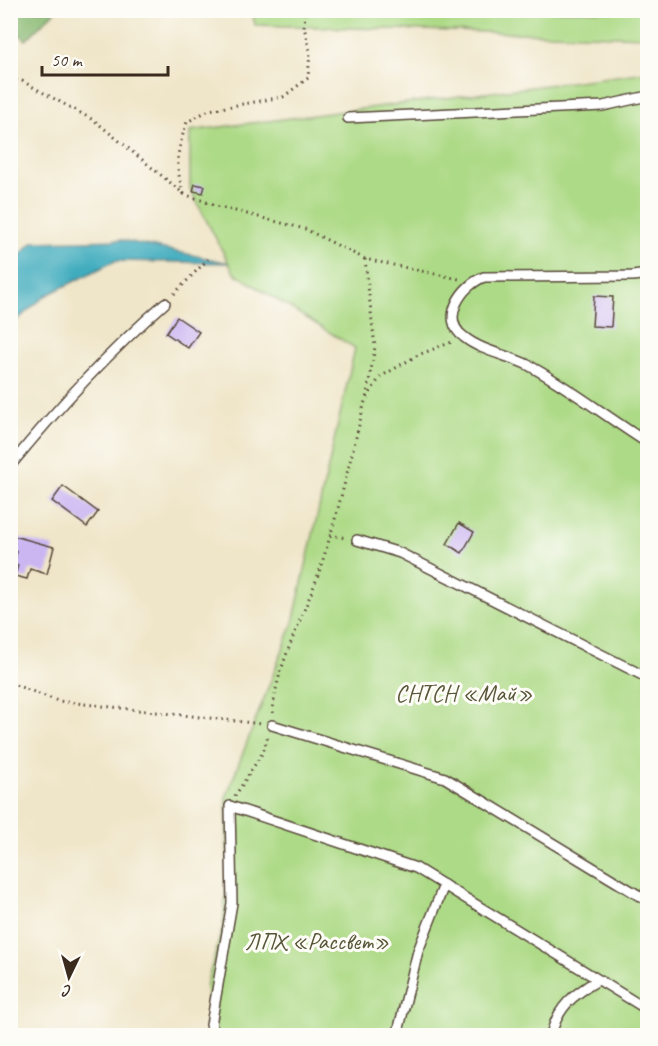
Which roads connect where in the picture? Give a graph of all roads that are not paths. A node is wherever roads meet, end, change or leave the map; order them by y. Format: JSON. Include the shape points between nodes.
{"nodes":[{"id":1,"x":648,"y":96,"type":"edge"},
{"id":2,"x":348,"y":118,"type":"dead end"},
{"id":3,"x":648,"y":273,"type":"edge"},
{"id":4,"x":165,"y":303,"type":"road end"},
{"id":5,"x":648,"y":443,"type":"edge"},
{"id":6,"x":10,"y":466,"type":"edge"},
{"id":7,"x":357,"y":540,"type":"dead end"},
{"id":8,"x":648,"y":678,"type":"edge"},
{"id":9,"x":272,"y":725,"type":"road end"},
{"id":10,"x":444,"y":885,"type":"junction"},
{"id":11,"x":648,"y":901,"type":"edge"},
{"id":12,"x":598,"y":980,"type":"junction"},
{"id":13,"x":648,"y":1010,"type":"edge"},
{"id":14,"x":217,"y":1035,"type":"edge"},
{"id":15,"x":397,"y":1035,"type":"edge"},
{"id":16,"x":551,"y":1035,"type":"edge"}],
"edges":[{"from":1,"to":2,"type":"lane","via":[[603,106]]},
{"from":3,"to":5,"type":"lane","via":[[484,277],[472,281],[452,315],[454,325],[464,337],[529,366]]},
{"from":4,"to":6,"type":"lane","via":[[64,400]]},
{"from":7,"to":8,"type":"lane","via":[[400,553]]},
{"from":9,"to":11,"type":"lane","via":[[445,778]]},
{"from":10,"to":12,"type":"lane"},
{"from":10,"to":14,"type":"lane","via":[[416,868],[230,806],[232,903],[211,1025]]},
{"from":10,"to":15,"type":"lane","via":[[418,951]]},
{"from":12,"to":13,"type":"lane"},
{"from":12,"to":16,"type":"lane","via":[[570,997],[554,1022]]}]}
